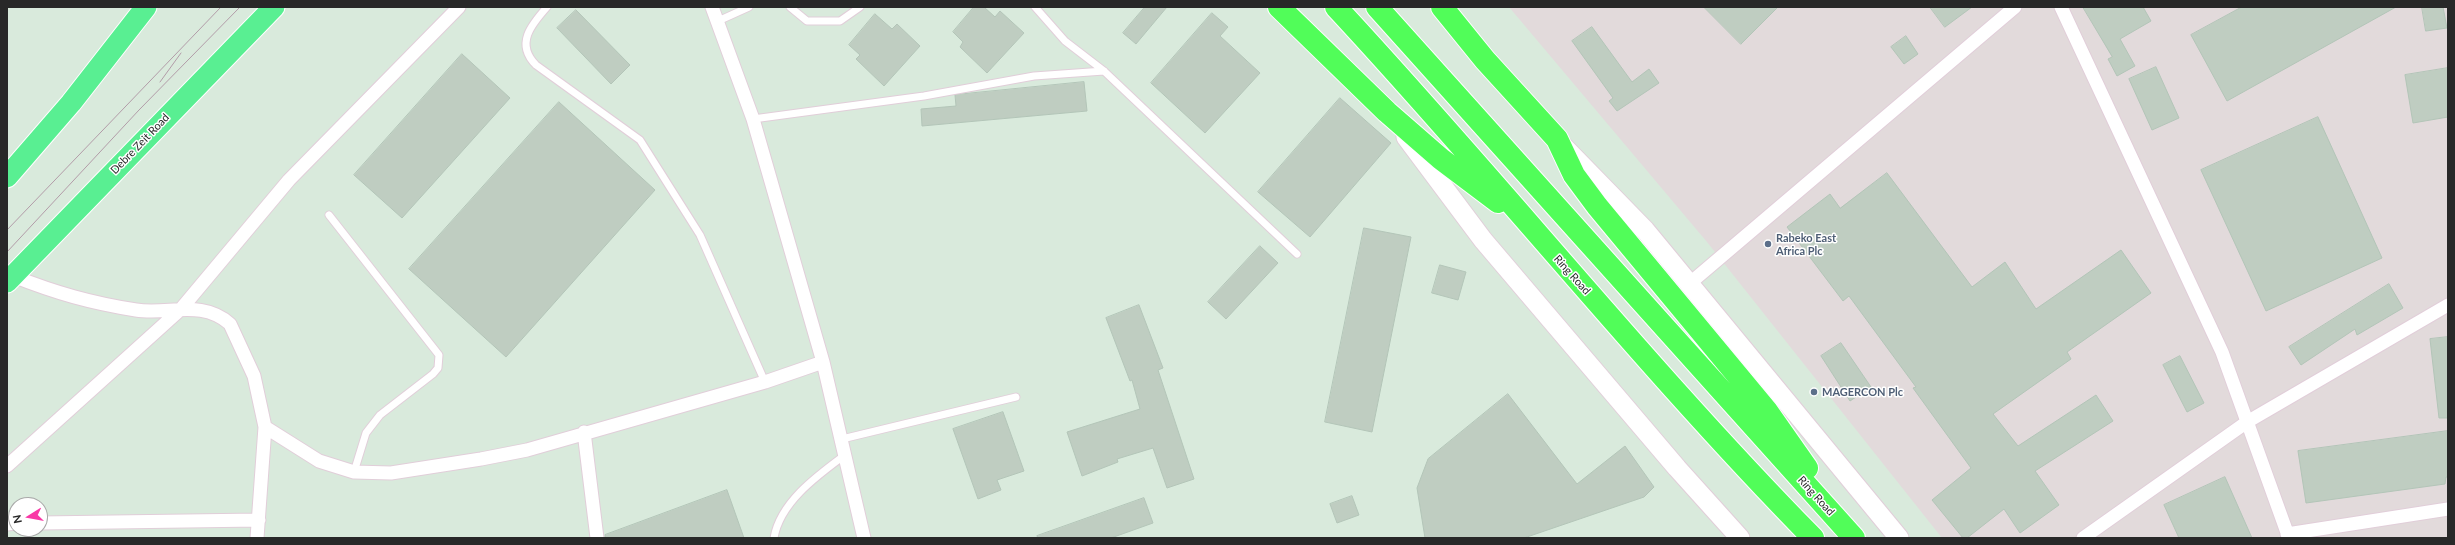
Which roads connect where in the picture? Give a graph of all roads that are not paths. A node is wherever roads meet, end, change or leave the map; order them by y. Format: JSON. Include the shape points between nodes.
{"nodes":[{"id":1,"x":146,"y":7,"type":"edge"},
{"id":2,"x":274,"y":7,"type":"edge"},
{"id":3,"x":459,"y":7,"type":"edge"},
{"id":4,"x":547,"y":7,"type":"edge"},
{"id":5,"x":712,"y":7,"type":"edge"},
{"id":6,"x":749,"y":7,"type":"edge"},
{"id":7,"x":790,"y":7,"type":"edge"},
{"id":8,"x":860,"y":7,"type":"edge"},
{"id":9,"x":1035,"y":7,"type":"edge"},
{"id":10,"x":1279,"y":7,"type":"edge"},
{"id":11,"x":1336,"y":7,"type":"edge"},
{"id":12,"x":1377,"y":7,"type":"edge"},
{"id":13,"x":1442,"y":7,"type":"edge"},
{"id":14,"x":2014,"y":7,"type":"edge"},
{"id":15,"x":2061,"y":7,"type":"edge"},
{"id":16,"x":718,"y":22,"type":"junction"},
{"id":17,"x":1104,"y":71,"type":"junction"},
{"id":18,"x":1387,"y":112,"type":"junction"},
{"id":19,"x":753,"y":119,"type":"junction"},
{"id":20,"x":1557,"y":139,"type":"junction"},
{"id":21,"x":7,"y":177,"type":"edge"},
{"id":22,"x":328,"y":214,"type":"dead end"},
{"id":23,"x":1530,"y":226,"type":"junction"},
{"id":24,"x":1297,"y":254,"type":"dead end"},
{"id":25,"x":10,"y":279,"type":"edge"},
{"id":26,"x":1689,"y":284,"type":"junction"},
{"id":27,"x":2448,"y":305,"type":"edge"},
{"id":28,"x":181,"y":309,"type":"junction"},
{"id":29,"x":823,"y":362,"type":"junction"},
{"id":30,"x":765,"y":382,"type":"junction"},
{"id":31,"x":1016,"y":397,"type":"dead end"},
{"id":32,"x":2247,"y":422,"type":"junction"},
{"id":33,"x":265,"y":427,"type":"junction"},
{"id":34,"x":584,"y":432,"type":"junction"},
{"id":35,"x":842,"y":439,"type":"junction"},
{"id":36,"x":845,"y":455,"type":"junction"},
{"id":37,"x":7,"y":466,"type":"edge"},
{"id":38,"x":354,"y":472,"type":"junction"},
{"id":39,"x":2448,"y":509,"type":"edge"},
{"id":40,"x":259,"y":520,"type":"junction"},
{"id":41,"x":48,"y":523,"type":"edge"},
{"id":42,"x":1851,"y":534,"type":"edge"},
{"id":43,"x":2288,"y":536,"type":"edge"},
{"id":44,"x":258,"y":538,"type":"edge"},
{"id":45,"x":597,"y":538,"type":"edge"},
{"id":46,"x":774,"y":538,"type":"edge"},
{"id":47,"x":864,"y":538,"type":"edge"},
{"id":48,"x":1740,"y":538,"type":"edge"},
{"id":49,"x":1813,"y":538,"type":"edge"},
{"id":50,"x":1899,"y":538,"type":"edge"},
{"id":51,"x":2083,"y":538,"type":"edge"}],
"edges":[{"from":1,"to":21,"type":"main road","via":[[71,103]]},
{"from":2,"to":25,"type":"main road","name":"Debre Zeit Road"},
{"from":3,"to":28,"type":"street","via":[[289,180]]},
{"from":4,"to":30,"type":"lane","via":[[532,25],[525,44],[527,56],[640,140],[700,235]]},
{"from":5,"to":16,"type":"street"},
{"from":6,"to":16,"type":"lane"},
{"from":7,"to":8,"type":"lane","via":[[807,21],[840,21]]},
{"from":9,"to":17,"type":"lane","via":[[1065,41]]},
{"from":10,"to":18,"type":"highway"},
{"from":11,"to":23,"type":"highway","name":"Ring Road","via":[[1441,121]]},
{"from":12,"to":42,"type":"highway","name":"Ring Road"},
{"from":13,"to":20,"type":"highway","via":[[1485,60]]},
{"from":14,"to":26,"type":"street"},
{"from":15,"to":32,"type":"street","via":[[2222,352]]},
{"from":16,"to":19,"type":"street"},
{"from":17,"to":19,"type":"lane","via":[[1034,76],[924,96]]},
{"from":17,"to":24,"type":"lane"},
{"from":18,"to":23,"type":"highway","via":[[1441,159]]},
{"from":18,"to":48,"type":"street","via":[[1483,240]]},
{"from":19,"to":29,"type":"street"},
{"from":20,"to":26,"type":"street","via":[[1645,230]]},
{"from":20,"to":42,"type":"highway","via":[[1574,175],[1592,200],[1767,411]]},
{"from":22,"to":38,"type":"lane","via":[[439,355],[438,368],[433,374],[380,415],[366,433]]},
{"from":23,"to":49,"type":"highway","name":"Ring Road","via":[[1739,462]]},
{"from":25,"to":28,"type":"street","via":[[59,294],[139,311]]},
{"from":26,"to":50,"type":"street"},
{"from":27,"to":32,"type":"street"},
{"from":28,"to":33,"type":"street","via":[[201,309],[223,318],[230,324],[254,376]]},
{"from":28,"to":37,"type":"street"},
{"from":29,"to":30,"type":"street"},
{"from":29,"to":35,"type":"street"},
{"from":30,"to":34,"type":"street"},
{"from":31,"to":35,"type":"lane"},
{"from":32,"to":43,"type":"street"},
{"from":32,"to":51,"type":"street"},
{"from":33,"to":38,"type":"street","via":[[319,461]]},
{"from":33,"to":40,"type":"street"},
{"from":34,"to":38,"type":"street","via":[[527,450],[481,459],[391,473]]},
{"from":34,"to":45,"type":"street"},
{"from":35,"to":36,"type":"street"},
{"from":36,"to":46,"type":"lane","via":[[817,476],[787,508]]},
{"from":36,"to":47,"type":"street"},
{"from":39,"to":43,"type":"street"},
{"from":40,"to":41,"type":"street"},
{"from":40,"to":44,"type":"street"}]}
